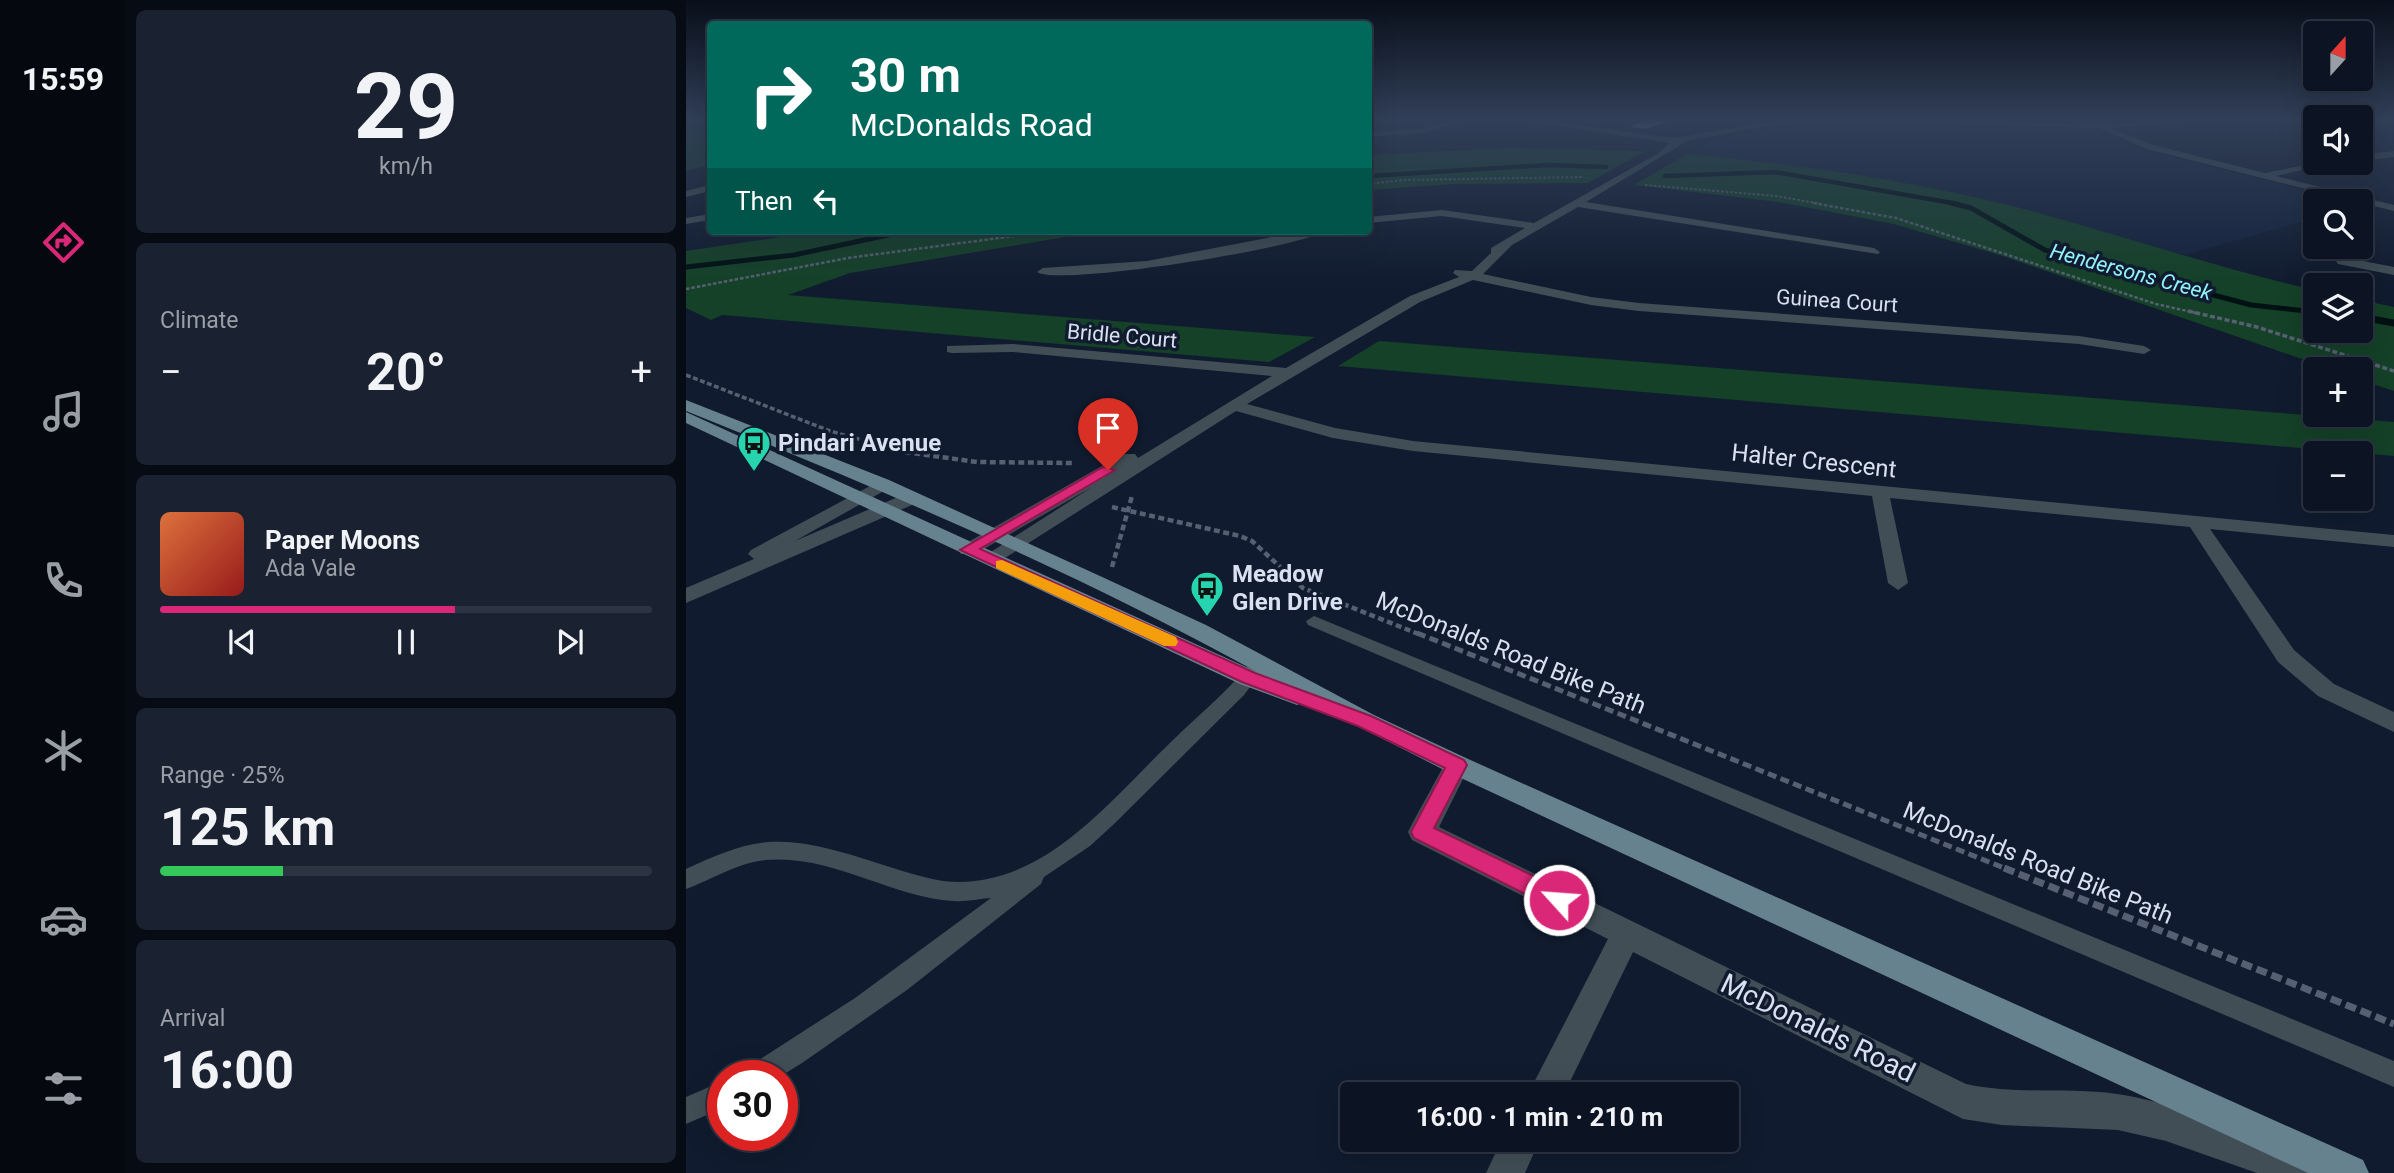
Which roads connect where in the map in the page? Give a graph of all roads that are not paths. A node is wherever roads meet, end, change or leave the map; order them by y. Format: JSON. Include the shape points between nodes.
{"nodes":[{"id":1,"x":1628,"y":175,"type":"edge"},
{"id":2,"x":2264,"y":175,"type":"edge"},
{"id":3,"x":707,"y":189,"type":"edge"},
{"id":4,"x":686,"y":194,"type":"edge"},
{"id":5,"x":1578,"y":204,"type":"junction"},
{"id":6,"x":2394,"y":208,"type":"edge"},
{"id":7,"x":707,"y":218,"type":"edge"},
{"id":8,"x":1372,"y":220,"type":"edge"},
{"id":9,"x":686,"y":221,"type":"edge"},
{"id":10,"x":1537,"y":227,"type":"junction"},
{"id":11,"x":1299,"y":235,"type":"edge"},
{"id":12,"x":1874,"y":251,"type":"dead end"},
{"id":13,"x":2342,"y":261,"type":"dead end"},
{"id":14,"x":2394,"y":271,"type":"edge"},
{"id":15,"x":1043,"y":272,"type":"dead end"},
{"id":16,"x":1468,"y":275,"type":"junction"},
{"id":17,"x":952,"y":349,"type":"dead end"},
{"id":18,"x":2144,"y":350,"type":"dead end"},
{"id":19,"x":1289,"y":373,"type":"junction"},
{"id":20,"x":686,"y":405,"type":"edge"},
{"id":21,"x":1234,"y":405,"type":"junction"},
{"id":22,"x":686,"y":417,"type":"edge"},
{"id":23,"x":1182,"y":435,"type":"junction"},
{"id":24,"x":883,"y":484,"type":"junction"},
{"id":25,"x":1880,"y":492,"type":"junction"},
{"id":26,"x":857,"y":498,"type":"junction"},
{"id":27,"x":912,"y":498,"type":"junction"},
{"id":28,"x":884,"y":511,"type":"junction"},
{"id":29,"x":2196,"y":522,"type":"junction"},
{"id":30,"x":993,"y":535,"type":"junction"},
{"id":31,"x":2394,"y":541,"type":"edge"},
{"id":32,"x":1016,"y":545,"type":"junction"},
{"id":33,"x":968,"y":550,"type":"junction"},
{"id":34,"x":990,"y":559,"type":"junction"},
{"id":35,"x":1898,"y":583,"type":"dead end"},
{"id":36,"x":686,"y":595,"type":"edge"},
{"id":37,"x":1314,"y":621,"type":"dead end"},
{"id":38,"x":1254,"y":670,"type":"junction"},
{"id":39,"x":2394,"y":723,"type":"edge"},
{"id":40,"x":1457,"y":765,"type":"junction"},
{"id":41,"x":1045,"y":866,"type":"junction"},
{"id":42,"x":686,"y":879,"type":"edge"},
{"id":43,"x":1627,"y":933,"type":"junction"},
{"id":44,"x":785,"y":1060,"type":"edge"},
{"id":45,"x":2394,"y":1074,"type":"edge"},
{"id":46,"x":1551,"y":1082,"type":"edge"},
{"id":47,"x":707,"y":1101,"type":"edge"},
{"id":48,"x":686,"y":1111,"type":"edge"},
{"id":49,"x":1516,"y":1152,"type":"edge"},
{"id":50,"x":1505,"y":1173,"type":"edge"},
{"id":51,"x":2307,"y":1173,"type":"edge"},
{"id":52,"x":2350,"y":1173,"type":"edge"}],
"edges":[{"from":1,"to":5,"type":"street"},
{"from":2,"to":6,"type":"street"},
{"from":3,"to":4,"type":"street"},
{"from":5,"to":10,"type":"street"},
{"from":5,"to":12,"type":"street"},
{"from":7,"to":9,"type":"street"},
{"from":8,"to":10,"type":"street","via":[[1442,213]]},
{"from":10,"to":16,"type":"street"},
{"from":11,"to":15,"type":"street","via":[[1159,264]]},
{"from":13,"to":14,"type":"street"},
{"from":16,"to":18,"type":"street","name":"Guinea Court","via":[[1591,301],[1670,310],[2079,340]]},
{"from":16,"to":19,"type":"street","via":[[1415,299]]},
{"from":17,"to":19,"type":"street","name":"Bridle Court","via":[[1013,348]]},
{"from":19,"to":21,"type":"street"},
{"from":20,"to":24,"type":"main road"},
{"from":21,"to":23,"type":"street"},
{"from":21,"to":25,"type":"street","name":"Halter Crescent","via":[[1333,433],[1413,446]]},
{"from":22,"to":26,"type":"main road"},
{"from":23,"to":30,"type":"street","via":[[1127,459]]},
{"from":23,"to":32,"type":"street"},
{"from":24,"to":26,"type":"street"},
{"from":24,"to":27,"type":"main road"},
{"from":25,"to":29,"type":"street","name":"Halter Crescent"},
{"from":25,"to":35,"type":"street"},
{"from":26,"to":28,"type":"main road"},
{"from":26,"to":36,"type":"street"},
{"from":27,"to":28,"type":"street"},
{"from":27,"to":30,"type":"main road"},
{"from":28,"to":33,"type":"main road"},
{"from":28,"to":36,"type":"street"},
{"from":29,"to":31,"type":"street","name":"Halter Crescent"},
{"from":29,"to":39,"type":"street","via":[[2286,656],[2326,690]]},
{"from":30,"to":32,"type":"main road"},
{"from":30,"to":33,"type":"street"},
{"from":32,"to":34,"type":"street"},
{"from":32,"to":38,"type":"main road","via":[[1093,581]]},
{"from":33,"to":34,"type":"main road"},
{"from":34,"to":38,"type":"main road"},
{"from":37,"to":45,"type":"lane"},
{"from":38,"to":40,"type":"main road"},
{"from":38,"to":41,"type":"lane","via":[[1117,810],[1083,841]]},
{"from":40,"to":43,"type":"street","name":"McDonalds Road","via":[[1422,832]]},
{"from":40,"to":52,"type":"main road"},
{"from":41,"to":42,"type":"lane","via":[[993,887],[961,892],[930,889],[815,854],[777,849],[716,863]]},
{"from":41,"to":44,"type":"lane","via":[[944,949]]},
{"from":43,"to":46,"type":"street"},
{"from":43,"to":51,"type":"street","name":"McDonalds Road","via":[[1963,1101],[1993,1109],[2064,1107],[2119,1112]]},
{"from":47,"to":48,"type":"lane"},
{"from":49,"to":50,"type":"street"}]}
